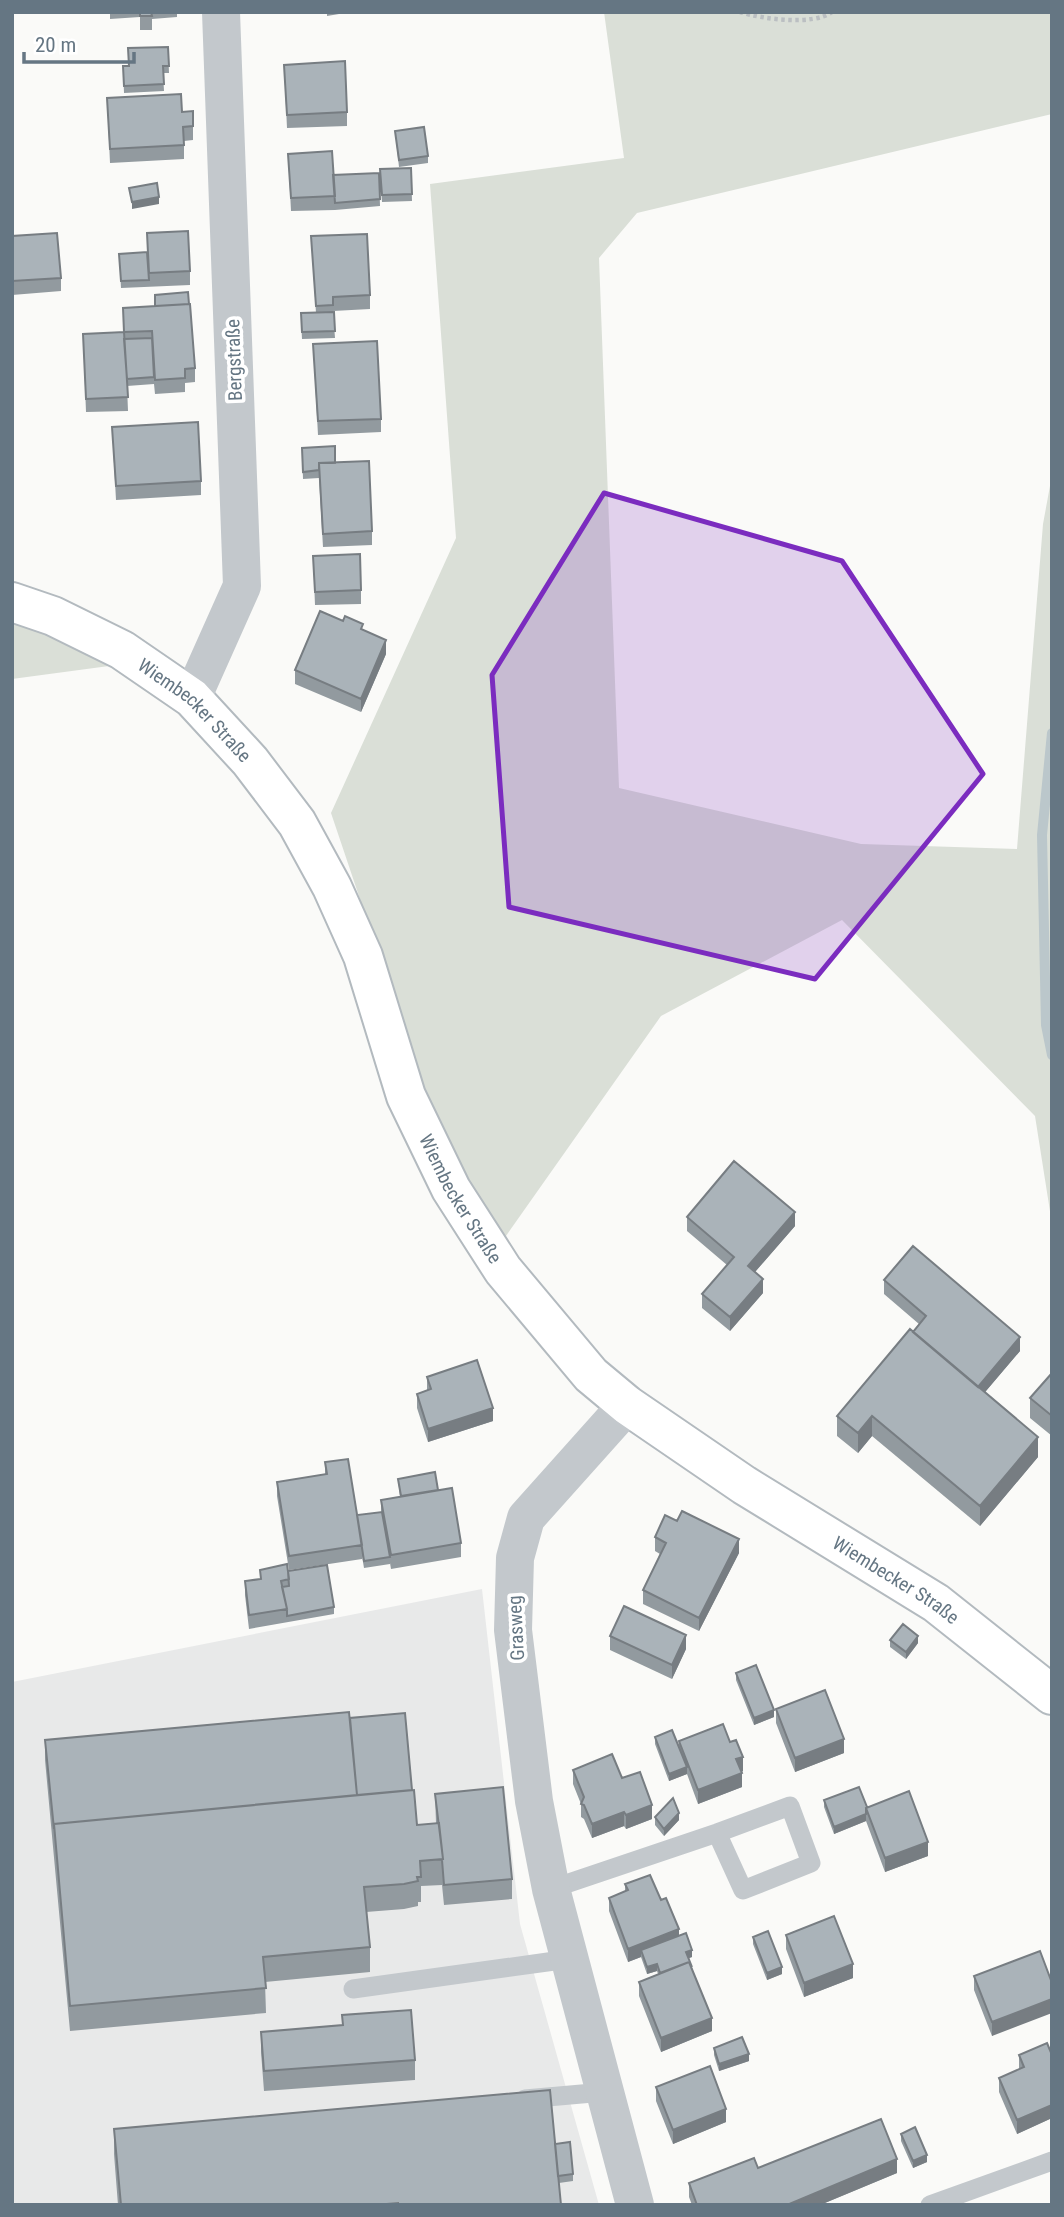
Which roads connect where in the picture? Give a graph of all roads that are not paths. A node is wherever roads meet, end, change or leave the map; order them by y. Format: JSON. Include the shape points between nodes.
{"nodes":[{"id":1,"x":221,"y":12,"type":"edge"},
{"id":2,"x":12,"y":602,"type":"edge"},
{"id":3,"x":192,"y":698,"type":"junction"},
{"id":4,"x":627,"y":1405,"type":"junction"},
{"id":5,"x":1052,"y":1695,"type":"edge"},
{"id":6,"x":717,"y":1833,"type":"junction"},
{"id":7,"x":551,"y":1889,"type":"junction"},
{"id":8,"x":569,"y":1959,"type":"junction"},
{"id":9,"x":352,"y":1989,"type":"dead end"},
{"id":10,"x":604,"y":2092,"type":"junction"},
{"id":11,"x":509,"y":2100,"type":"edge"},
{"id":12,"x":1052,"y":2161,"type":"edge"},
{"id":13,"x":635,"y":2205,"type":"edge"},
{"id":14,"x":930,"y":2205,"type":"edge"}],
"edges":[{"from":1,"to":3,"type":"street","name":"Bergstraße","via":[[242,586]]},
{"from":2,"to":3,"type":"street","name":"Wiembecker Straße","via":[[53,616],[122,650]]},
{"from":3,"to":4,"type":"street","name":"Wiembecker Straße","via":[[298,823],[363,956],[406,1096],[478,1234],[563,1344]]},
{"from":4,"to":5,"type":"street","name":"Wiembecker Straße","via":[[744,1485],[936,1603]]},
{"from":4,"to":7,"type":"street","name":"Grasweg","via":[[526,1518],[515,1558],[513,1630],[534,1801]]},
{"from":6,"to":6,"type":"lane","via":[[790,1806],[811,1863],[743,1890]]},
{"from":6,"to":7,"type":"lane"},
{"from":7,"to":8,"type":"street","name":"Grasweg"},
{"from":8,"to":9,"type":"lane"},
{"from":8,"to":10,"type":"street","name":"Grasweg"},
{"from":10,"to":11,"type":"lane"},
{"from":10,"to":13,"type":"street","name":"Grasweg"},
{"from":12,"to":14,"type":"lane"}]}
